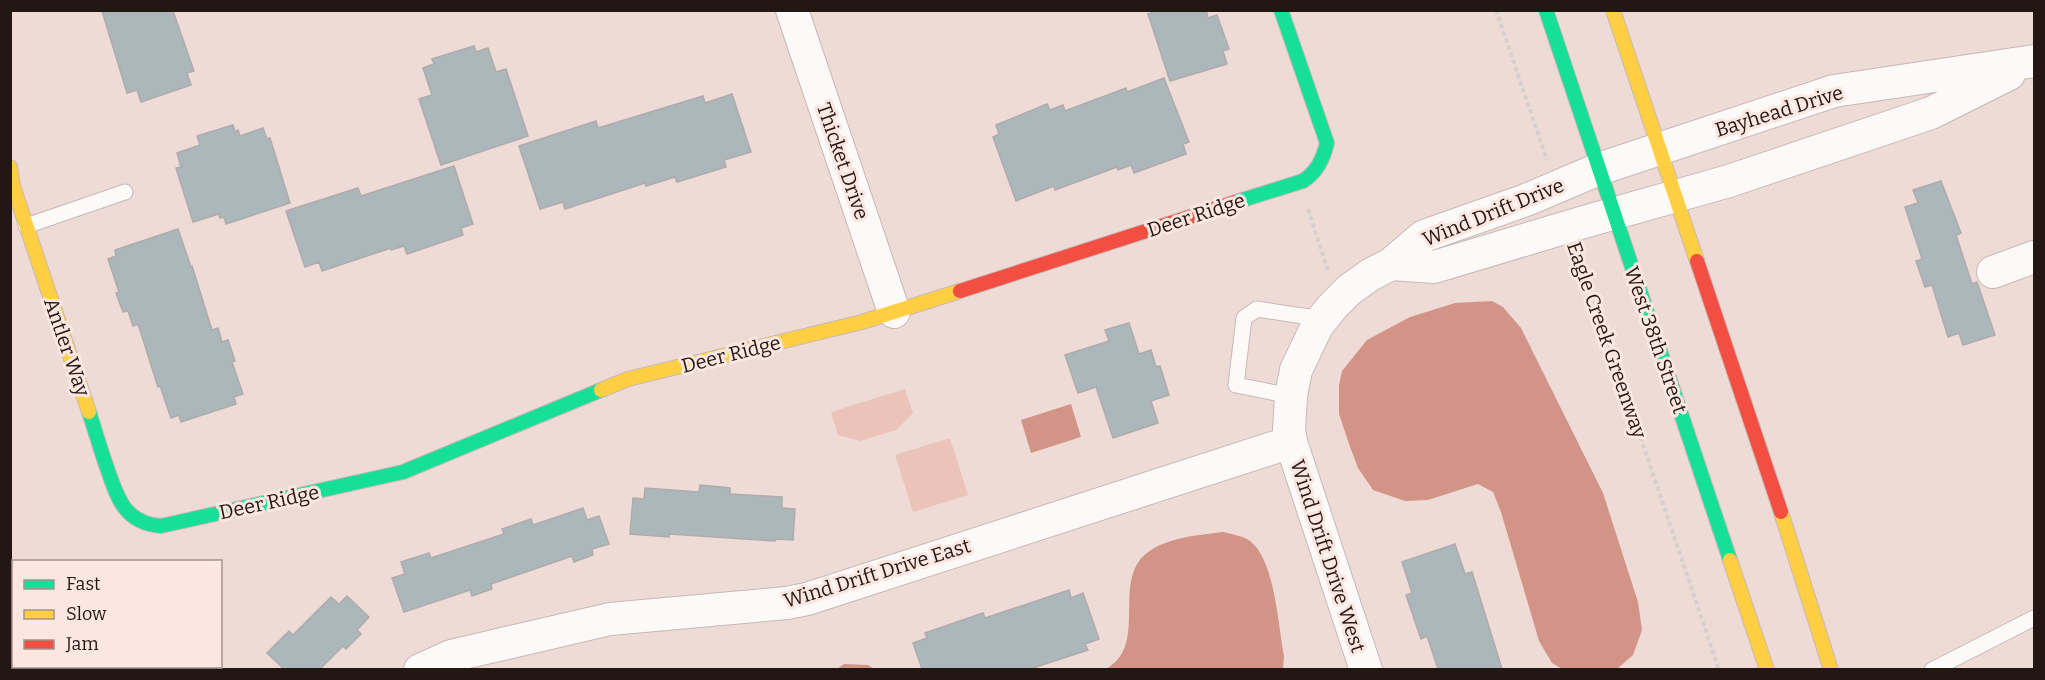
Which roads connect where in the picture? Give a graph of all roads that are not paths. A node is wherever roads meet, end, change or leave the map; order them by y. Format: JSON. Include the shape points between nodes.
{"nodes":[{"id":1,"x":792,"y":10,"type":"edge"},
{"id":2,"x":1281,"y":10,"type":"edge"},
{"id":3,"x":1546,"y":10,"type":"edge"},
{"id":4,"x":1613,"y":10,"type":"edge"},
{"id":5,"x":2034,"y":61,"type":"edge"},
{"id":6,"x":1660,"y":150,"type":"junction"},
{"id":7,"x":10,"y":167,"type":"edge"},
{"id":8,"x":1599,"y":169,"type":"junction"},
{"id":9,"x":125,"y":192,"type":"dead end"},
{"id":10,"x":1676,"y":197,"type":"junction"},
{"id":11,"x":1613,"y":214,"type":"junction"},
{"id":12,"x":26,"y":226,"type":"junction"},
{"id":13,"x":2034,"y":257,"type":"edge"},
{"id":14,"x":1391,"y":264,"type":"junction"},
{"id":15,"x":1993,"y":272,"type":"dead end"},
{"id":16,"x":1332,"y":309,"type":"junction"},
{"id":17,"x":894,"y":312,"type":"junction"},
{"id":18,"x":1291,"y":396,"type":"junction"},
{"id":19,"x":1291,"y":442,"type":"junction"},
{"id":20,"x":136,"y":519,"type":"joint"},
{"id":21,"x":2034,"y":618,"type":"edge"},
{"id":22,"x":420,"y":669,"type":"edge"},
{"id":23,"x":1366,"y":669,"type":"edge"},
{"id":24,"x":1767,"y":669,"type":"edge"},
{"id":25,"x":1831,"y":669,"type":"edge"},
{"id":26,"x":1932,"y":669,"type":"edge"}],
"edges":[{"from":1,"to":17,"type":"street","name":"Thicket Drive"},
{"from":2,"to":17,"type":"street","name":"Deer Ridge","via":[[1327,143],[1326,153],[1311,175],[1301,182]]},
{"from":3,"to":8,"type":"street","name":"West 38th Street"},
{"from":4,"to":6,"type":"street"},
{"from":5,"to":6,"type":"street","name":"Bayhead Drive","via":[[1834,91]]},
{"from":5,"to":10,"type":"street","name":"Bayhead Drive","via":[[1931,113]]},
{"from":6,"to":8,"type":"street","name":"Bayhead Drive"},
{"from":6,"to":10,"type":"street"},
{"from":7,"to":12,"type":"street","name":"Antler Way"},
{"from":8,"to":11,"type":"street","name":"West 38th Street"},
{"from":8,"to":14,"type":"street","name":"Wind Drift Drive","via":[[1424,236]]},
{"from":9,"to":12,"type":"lane"},
{"from":10,"to":11,"type":"street","name":"Bayhead Drive"},
{"from":10,"to":25,"type":"street"},
{"from":11,"to":14,"type":"street","name":"Wind Drift Drive","via":[[1434,267]]},
{"from":11,"to":24,"type":"street","name":"West 38th Street"},
{"from":12,"to":20,"type":"street","name":"Antler Way","via":[[118,500]]},
{"from":13,"to":15,"type":"street"},
{"from":14,"to":16,"type":"street","name":"Wind Drift Drive","via":[[1360,282]]},
{"from":16,"to":18,"type":"street","name":"Wind Drift Drive","via":[[1312,336],[1296,370]]},
{"from":16,"to":18,"type":"lane","via":[[1257,309],[1244,318],[1236,386]]},
{"from":17,"to":20,"type":"street","name":"Deer Ridge","via":[[628,379],[403,472],[161,526]]},
{"from":18,"to":19,"type":"street","name":"Wind Drift Drive"},
{"from":19,"to":22,"type":"street","name":"Wind Drift Drive East","via":[[807,599],[610,619],[451,656]]},
{"from":19,"to":23,"type":"street","name":"Wind Drift Drive West"},
{"from":21,"to":26,"type":"lane"}]}
